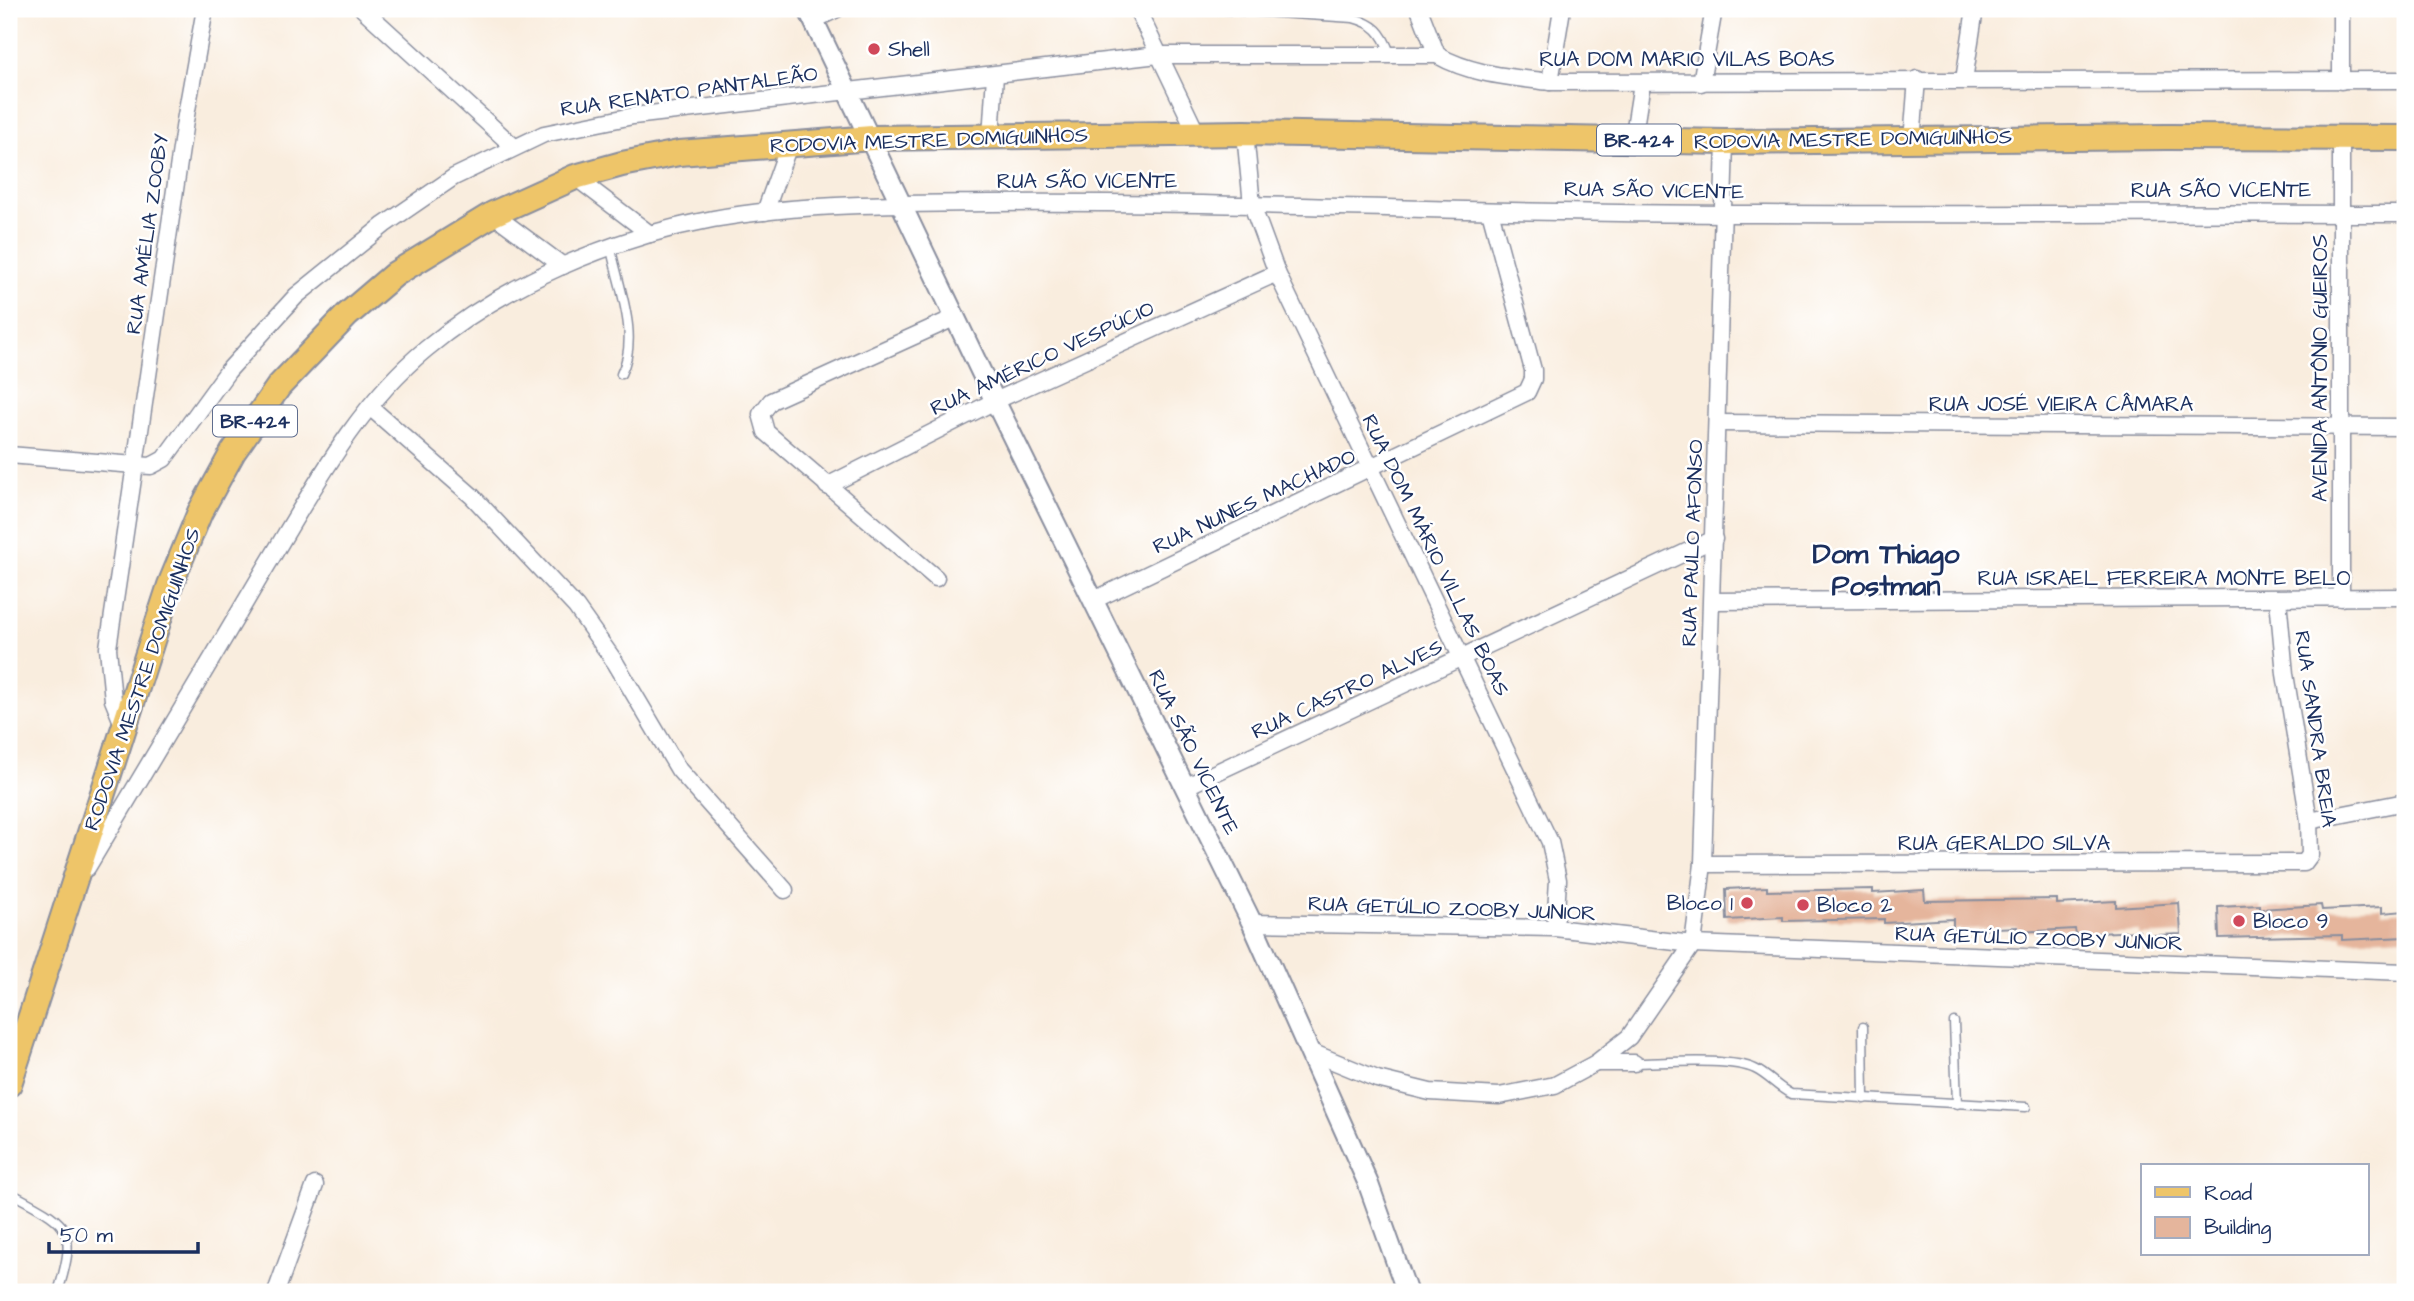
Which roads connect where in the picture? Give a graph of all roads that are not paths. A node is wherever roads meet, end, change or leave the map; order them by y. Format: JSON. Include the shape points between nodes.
{"nodes":[{"id":1,"x":205,"y":9,"type":"edge"},
{"id":2,"x":363,"y":9,"type":"edge"},
{"id":3,"x":837,"y":9,"type":"edge"},
{"id":4,"x":1137,"y":9,"type":"edge"},
{"id":5,"x":1215,"y":9,"type":"edge"},
{"id":6,"x":1419,"y":9,"type":"edge"},
{"id":7,"x":1562,"y":9,"type":"edge"},
{"id":8,"x":1714,"y":9,"type":"edge"},
{"id":9,"x":1975,"y":9,"type":"edge"},
{"id":10,"x":2341,"y":9,"type":"edge"},
{"id":11,"x":1246,"y":11,"type":"edge"},
{"id":12,"x":811,"y":14,"type":"edge"},
{"id":13,"x":1390,"y":53,"type":"junction"},
{"id":14,"x":1158,"y":55,"type":"junction"},
{"id":15,"x":1437,"y":55,"type":"junction"},
{"id":16,"x":995,"y":75,"type":"junction"},
{"id":17,"x":1917,"y":79,"type":"junction"},
{"id":18,"x":1964,"y":80,"type":"junction"},
{"id":19,"x":2405,"y":80,"type":"edge"},
{"id":20,"x":2341,"y":81,"type":"junction"},
{"id":21,"x":1550,"y":82,"type":"junction"},
{"id":22,"x":1642,"y":83,"type":"junction"},
{"id":23,"x":1701,"y":83,"type":"junction"},
{"id":24,"x":849,"y":90,"type":"junction"},
{"id":25,"x":1245,"y":133,"type":"junction"},
{"id":26,"x":1197,"y":134,"type":"junction"},
{"id":27,"x":991,"y":137,"type":"junction"},
{"id":28,"x":872,"y":138,"type":"junction"},
{"id":29,"x":2341,"y":138,"type":"junction"},
{"id":30,"x":2405,"y":138,"type":"edge"},
{"id":31,"x":1633,"y":140,"type":"junction"},
{"id":32,"x":1912,"y":141,"type":"junction"},
{"id":33,"x":790,"y":142,"type":"junction"},
{"id":34,"x":1725,"y":142,"type":"junction"},
{"id":35,"x":513,"y":146,"type":"junction"},
{"id":36,"x":575,"y":177,"type":"junction"},
{"id":37,"x":902,"y":204,"type":"junction"},
{"id":38,"x":1252,"y":205,"type":"junction"},
{"id":39,"x":1490,"y":211,"type":"junction"},
{"id":40,"x":765,"y":212,"type":"junction"},
{"id":41,"x":493,"y":214,"type":"junction"},
{"id":42,"x":1721,"y":214,"type":"junction"},
{"id":43,"x":2341,"y":214,"type":"junction"},
{"id":44,"x":2405,"y":214,"type":"edge"},
{"id":45,"x":650,"y":234,"type":"junction"},
{"id":46,"x":611,"y":249,"type":"junction"},
{"id":47,"x":563,"y":267,"type":"junction"},
{"id":48,"x":1277,"y":273,"type":"junction"},
{"id":49,"x":956,"y":317,"type":"junction"},
{"id":50,"x":621,"y":374,"type":"dead end"},
{"id":51,"x":995,"y":401,"type":"junction"},
{"id":52,"x":370,"y":407,"type":"junction"},
{"id":53,"x":1717,"y":423,"type":"junction"},
{"id":54,"x":2341,"y":427,"type":"junction"},
{"id":55,"x":2405,"y":428,"type":"edge"},
{"id":56,"x":9,"y":455,"type":"edge"},
{"id":57,"x":135,"y":465,"type":"junction"},
{"id":58,"x":1370,"y":469,"type":"junction"},
{"id":59,"x":828,"y":485,"type":"junction"},
{"id":60,"x":1714,"y":539,"type":"junction"},
{"id":61,"x":936,"y":578,"type":"dead end"},
{"id":62,"x":2405,"y":597,"type":"edge"},
{"id":63,"x":2342,"y":598,"type":"junction"},
{"id":64,"x":2278,"y":599,"type":"junction"},
{"id":65,"x":1094,"y":600,"type":"junction"},
{"id":66,"x":1712,"y":601,"type":"junction"},
{"id":67,"x":1464,"y":658,"type":"junction"},
{"id":68,"x":124,"y":727,"type":"junction"},
{"id":69,"x":1187,"y":786,"type":"junction"},
{"id":70,"x":2405,"y":802,"type":"edge"},
{"id":71,"x":2309,"y":821,"type":"junction"},
{"id":72,"x":2304,"y":863,"type":"joint"},
{"id":73,"x":1703,"y":864,"type":"junction"},
{"id":74,"x":785,"y":890,"type":"dead end"},
{"id":75,"x":70,"y":895,"type":"junction"},
{"id":76,"x":1252,"y":923,"type":"junction"},
{"id":77,"x":1555,"y":928,"type":"junction"},
{"id":78,"x":1693,"y":944,"type":"junction"},
{"id":79,"x":2405,"y":972,"type":"edge"},
{"id":80,"x":1954,"y":1022,"type":"dead end"},
{"id":81,"x":1863,"y":1027,"type":"dead end"},
{"id":82,"x":1311,"y":1052,"type":"junction"},
{"id":83,"x":1596,"y":1063,"type":"junction"},
{"id":84,"x":1634,"y":1063,"type":"joint"},
{"id":85,"x":9,"y":1084,"type":"edge"},
{"id":86,"x":1864,"y":1098,"type":"junction"},
{"id":87,"x":1957,"y":1104,"type":"junction"},
{"id":88,"x":2026,"y":1107,"type":"dead end"},
{"id":89,"x":315,"y":1185,"type":"dead end"},
{"id":90,"x":9,"y":1192,"type":"edge"},
{"id":91,"x":58,"y":1292,"type":"edge"},
{"id":92,"x":277,"y":1292,"type":"edge"},
{"id":93,"x":1407,"y":1292,"type":"edge"}],
"edges":[{"from":1,"to":57,"type":"street","name":"RUA AMÉLIA ZOOBY"},
{"from":2,"to":35,"type":"street"},
{"from":3,"to":12,"type":"street"},
{"from":4,"to":14,"type":"street"},
{"from":5,"to":11,"type":"lane"},
{"from":6,"to":15,"type":"street"},
{"from":7,"to":21,"type":"street"},
{"from":8,"to":23,"type":"street"},
{"from":9,"to":18,"type":"street"},
{"from":10,"to":20,"type":"street"},
{"from":11,"to":13,"type":"lane","via":[[1362,20],[1384,36]]},
{"from":12,"to":24,"type":"street","name":"RUA SÃO VICENTE"},
{"from":13,"to":14,"type":"street","name":"RUA DOM MARIO VILAS BOAS"},
{"from":13,"to":15,"type":"street","name":"RUA DOM MARIO VILAS BOAS"},
{"from":14,"to":16,"type":"street","name":"RUA DOM MARIO VILAS BOAS"},
{"from":14,"to":26,"type":"street"},
{"from":15,"to":21,"type":"street","name":"RUA DOM MARIO VILAS BOAS","via":[[1477,72]]},
{"from":16,"to":24,"type":"street","name":"RUA DOM MARIO VILAS BOAS"},
{"from":16,"to":27,"type":"street"},
{"from":17,"to":18,"type":"street","name":"RUA DOM MARIO VILAS BOAS"},
{"from":17,"to":23,"type":"street","name":"RUA DOM MARIO VILAS BOAS"},
{"from":17,"to":32,"type":"street"},
{"from":18,"to":20,"type":"street","name":"RUA DOM MARIO VILAS BOAS"},
{"from":19,"to":20,"type":"street","name":"RUA DOM MARIO VILAS BOAS"},
{"from":21,"to":22,"type":"street","name":"RUA DOM MARIO VILAS BOAS"},
{"from":22,"to":23,"type":"street","name":"RUA DOM MARIO VILAS BOAS"},
{"from":22,"to":31,"type":"street"},
{"from":24,"to":28,"type":"street","name":"RUA SÃO VICENTE"},
{"from":24,"to":35,"type":"street","name":"RUA RENATO PANTALEÃO","via":[[577,125]]},
{"from":25,"to":26,"type":"main road","name":"RODOVIA MESTRE DOMIGUINHOS","number":"BR-424"},
{"from":25,"to":31,"type":"main road","name":"RODOVIA MESTRE DOMIGUINHOS","number":"BR-424"},
{"from":25,"to":38,"type":"street","name":"RUA DOM MÁRIO VILLAS BOAS"},
{"from":26,"to":27,"type":"main road","name":"RODOVIA MESTRE DOMIGUINHOS","number":"BR-424"},
{"from":27,"to":28,"type":"main road","name":"RODOVIA MESTRE DOMIGUINHOS","number":"BR-424"},
{"from":28,"to":33,"type":"main road","name":"RODOVIA MESTRE DOMIGUINHOS","number":"BR-424"},
{"from":28,"to":37,"type":"street","name":"RUA SÃO VICENTE"},
{"from":29,"to":30,"type":"main road","name":"RODOVIA MESTRE DOMIGUINHOS","number":"BR-424"},
{"from":29,"to":32,"type":"main road","name":"RODOVIA MESTRE DOMIGUINHOS","number":"BR-424"},
{"from":29,"to":43,"type":"street","name":"AVENIDA ANTÔNIO GUEIROS"},
{"from":31,"to":34,"type":"main road","name":"RODOVIA MESTRE DOMIGUINHOS","number":"BR-424"},
{"from":32,"to":34,"type":"main road","name":"RODOVIA MESTRE DOMIGUINHOS","number":"BR-424"},
{"from":33,"to":36,"type":"main road","name":"RODOVIA MESTRE DOMIGUINHOS","number":"BR-424","via":[[678,153]]},
{"from":33,"to":40,"type":"street"},
{"from":34,"to":42,"type":"street","name":"RUA PAULO AFONSO"},
{"from":35,"to":57,"type":"street","name":"RUA RENATO PANTALEÃO","via":[[454,177],[384,225],[296,296],[228,371],[164,459],[151,466]]},
{"from":36,"to":41,"type":"main road","name":"RODOVIA MESTRE DOMIGUINHOS","number":"BR-424"},
{"from":36,"to":45,"type":"street"},
{"from":37,"to":38,"type":"street","name":"RUA SÃO VICENTE"},
{"from":37,"to":40,"type":"street"},
{"from":37,"to":49,"type":"street","name":"RUA SÃO VICENTE"},
{"from":38,"to":39,"type":"street","name":"RUA SÃO VICENTE"},
{"from":38,"to":48,"type":"street","name":"RUA DOM MÁRIO VILLAS BOAS"},
{"from":39,"to":42,"type":"street","name":"RUA SÃO VICENTE"},
{"from":39,"to":58,"type":"street","name":"RUA NUNES MACHADO","via":[[1533,370],[1531,386],[1527,392]]},
{"from":40,"to":45,"type":"street"},
{"from":41,"to":47,"type":"street"},
{"from":41,"to":68,"type":"main road","name":"RODOVIA MESTRE DOMIGUINHOS","number":"BR-424","via":[[394,274],[279,386],[233,452],[200,512],[170,585]]},
{"from":42,"to":43,"type":"street","name":"RUA SÃO VICENTE"},
{"from":42,"to":53,"type":"street","name":"RUA PAULO AFONSO"},
{"from":43,"to":44,"type":"street","name":"RUA SÃO VICENTE"},
{"from":43,"to":54,"type":"street","name":"AVENIDA ANTÔNIO GUEIROS"},
{"from":45,"to":46,"type":"street"},
{"from":46,"to":47,"type":"street"},
{"from":46,"to":50,"type":"lane","via":[[630,339],[630,357]]},
{"from":47,"to":52,"type":"street","via":[[501,298],[426,348],[387,384]]},
{"from":48,"to":51,"type":"street","name":"RUA AMÉRICO VESPÚCIO"},
{"from":48,"to":58,"type":"street","name":"RUA DOM MÁRIO VILLAS BOAS"},
{"from":49,"to":51,"type":"street","name":"RUA SÃO VICENTE"},
{"from":49,"to":59,"type":"street","via":[[765,406],[761,421],[766,432]]},
{"from":51,"to":59,"type":"street","name":"RUA AMÉRICO VESPÚCIO"},
{"from":51,"to":65,"type":"street","name":"RUA SÃO VICENTE"},
{"from":52,"to":74,"type":"street","via":[[472,496],[576,607],[615,662],[679,770]]},
{"from":52,"to":75,"type":"street","via":[[314,487]]},
{"from":53,"to":54,"type":"street","name":"RUA JOSÉ VIEIRA CÂMARA"},
{"from":53,"to":60,"type":"street","name":"RUA PAULO AFONSO"},
{"from":54,"to":55,"type":"street","name":"RUA JOSÉ VIEIRA CÂMARA"},
{"from":54,"to":63,"type":"street","name":"AVENIDA ANTÔNIO GUEIROS"},
{"from":56,"to":57,"type":"street"},
{"from":57,"to":68,"type":"street","via":[[108,648],[113,700]]},
{"from":58,"to":65,"type":"street","name":"RUA NUNES MACHADO"},
{"from":58,"to":67,"type":"street","name":"RUA DOM MÁRIO VILLAS BOAS"},
{"from":59,"to":61,"type":"street"},
{"from":60,"to":66,"type":"street","name":"RUA PAULO AFONSO"},
{"from":60,"to":67,"type":"street","name":"RUA CASTRO ALVES"},
{"from":62,"to":63,"type":"street","name":"RUA ISRAEL FERREIRA MONTE BELO"},
{"from":63,"to":64,"type":"street","name":"RUA ISRAEL FERREIRA MONTE BELO"},
{"from":64,"to":66,"type":"street","name":"RUA ISRAEL FERREIRA MONTE BELO"},
{"from":64,"to":71,"type":"street","name":"RUA SANDRA BREIA"},
{"from":65,"to":69,"type":"street","name":"RUA SÃO VICENTE"},
{"from":66,"to":73,"type":"street","name":"RUA PAULO AFONSO"},
{"from":67,"to":69,"type":"street","name":"RUA CASTRO ALVES"},
{"from":67,"to":77,"type":"street","name":"RUA DOM MÁRIO VILLAS BOAS","via":[[1550,842],[1558,880]]},
{"from":68,"to":75,"type":"main road","name":"RODOVIA MESTRE DOMIGUINHOS","number":"BR-424"},
{"from":69,"to":76,"type":"street","name":"RUA SÃO VICENTE"},
{"from":70,"to":71,"type":"street"},
{"from":71,"to":72,"type":"street","name":"RUA SANDRA BREIA","via":[[2310,855]]},
{"from":72,"to":73,"type":"street","name":"RUA GERALDO SILVA"},
{"from":73,"to":78,"type":"street","name":"RUA PAULO AFONSO"},
{"from":75,"to":85,"type":"main road","name":"RODOVIA MESTRE DOMIGUINHOS","number":"BR-424"},
{"from":76,"to":77,"type":"street","name":"RUA GETÚLIO ZOOBY JUNIOR"},
{"from":76,"to":82,"type":"street","name":"RUA SÃO VICENTE"},
{"from":77,"to":78,"type":"street","name":"RUA GETÚLIO ZOOBY JUNIOR"},
{"from":78,"to":79,"type":"street","name":"RUA GETÚLIO ZOOBY JUNIOR"},
{"from":78,"to":83,"type":"street","via":[[1629,1037]]},
{"from":80,"to":87,"type":"lane"},
{"from":81,"to":86,"type":"lane"},
{"from":82,"to":83,"type":"street","via":[[1377,1079],[1430,1092],[1499,1096],[1555,1085]]},
{"from":82,"to":93,"type":"street","name":"RUA SÃO VICENTE","via":[[1368,1183]]},
{"from":83,"to":84,"type":"street"},
{"from":84,"to":86,"type":"lane","via":[[1740,1063],[1791,1094]]},
{"from":86,"to":87,"type":"lane"},
{"from":87,"to":88,"type":"lane"},
{"from":89,"to":92,"type":"street"},
{"from":90,"to":91,"type":"lane","via":[[52,1216],[66,1232],[69,1254]]}]}
